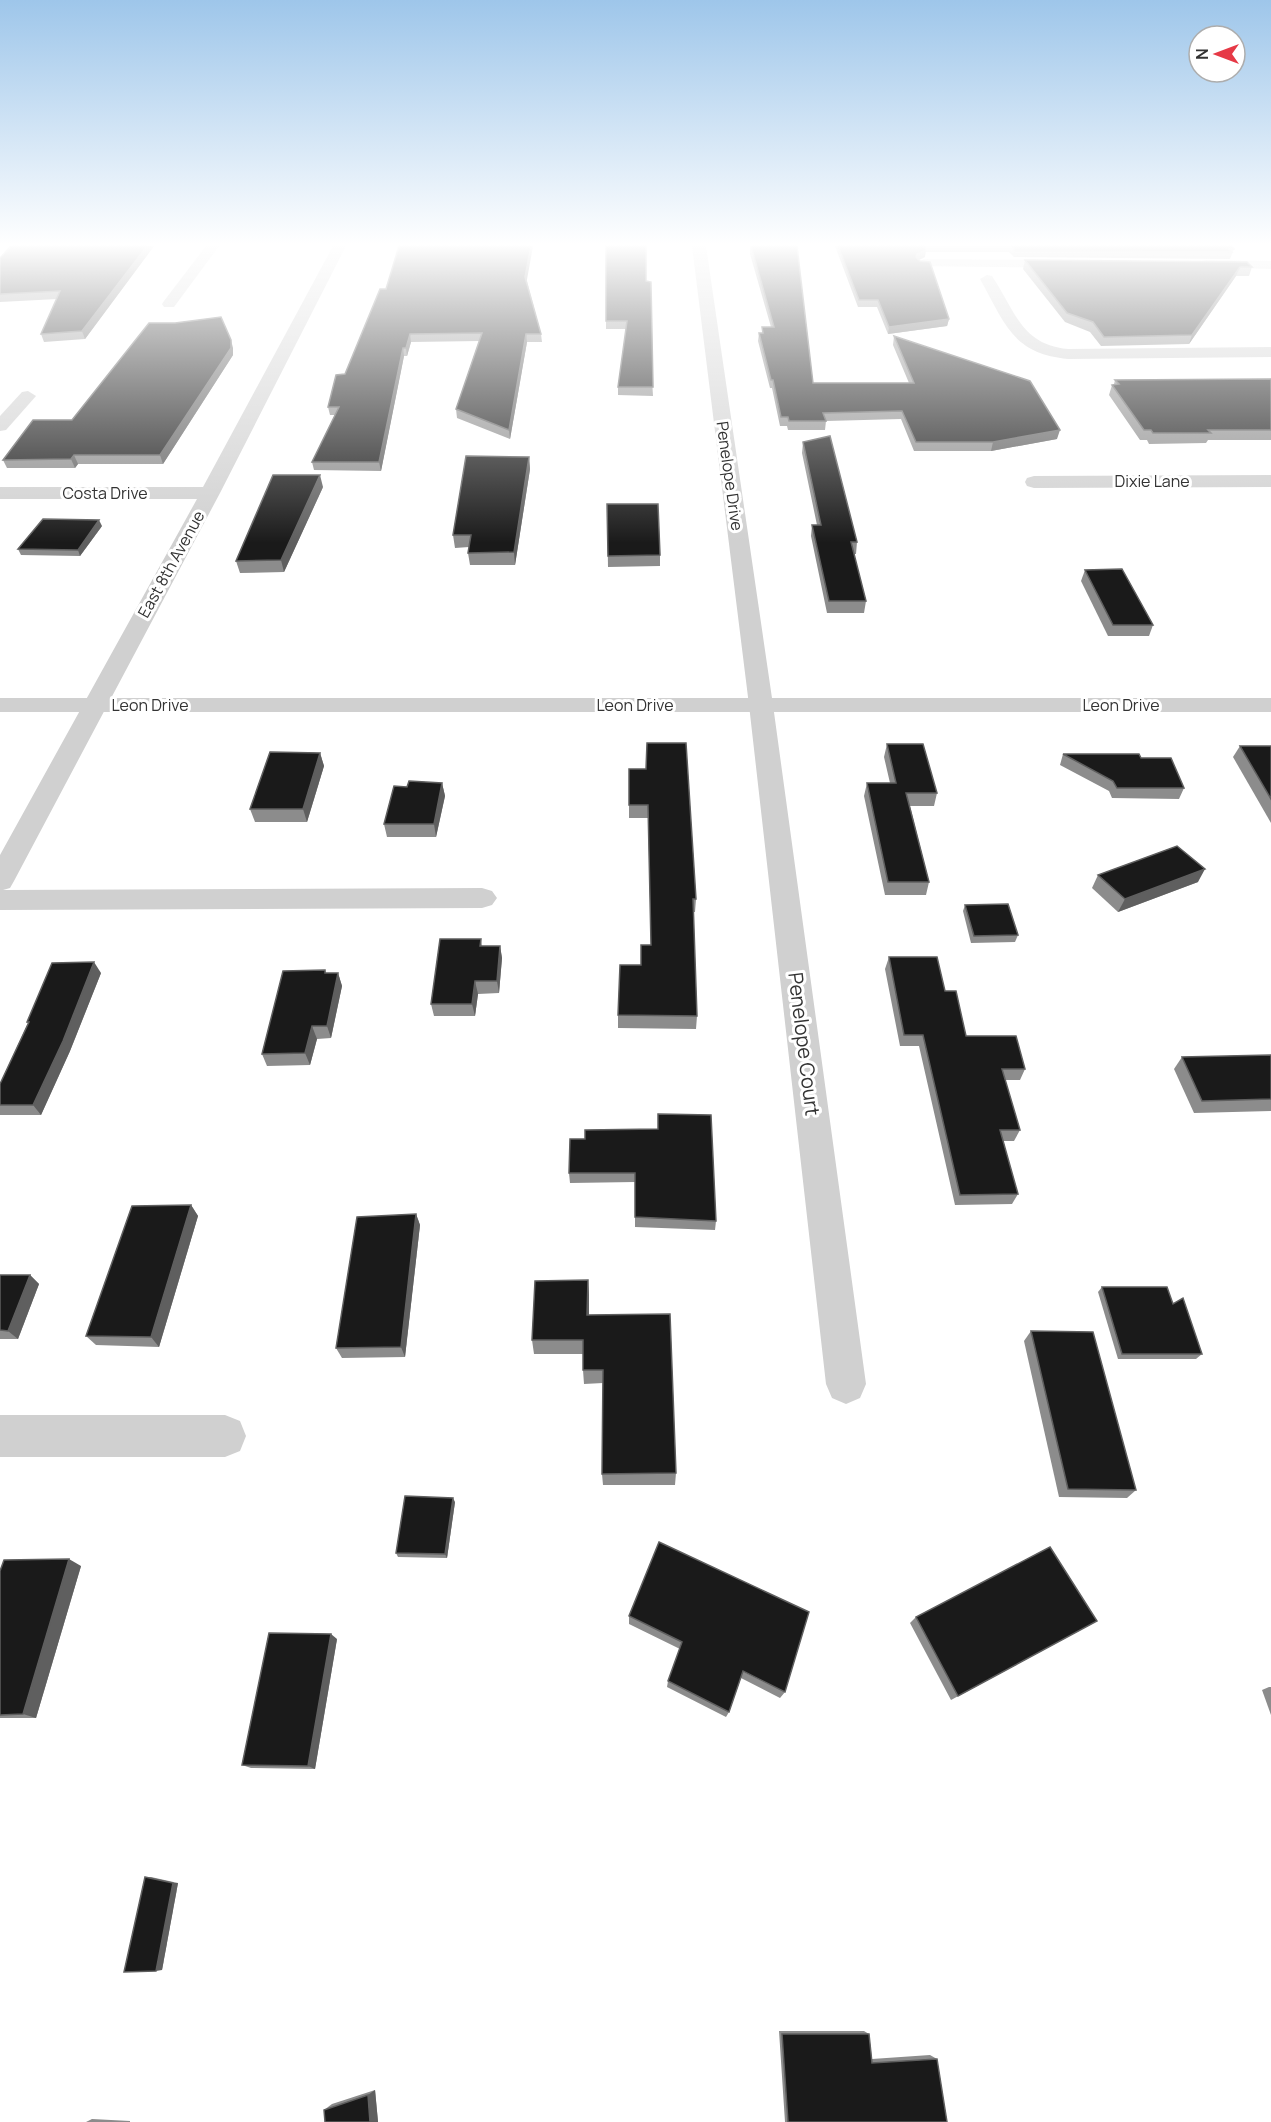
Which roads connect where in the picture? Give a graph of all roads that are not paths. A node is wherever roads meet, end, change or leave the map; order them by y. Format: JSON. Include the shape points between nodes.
{"nodes":[{"id":1,"x":288,"y":345,"type":"edge"},
{"id":2,"x":712,"y":345,"type":"edge"},
{"id":3,"x":1033,"y":345,"type":"edge"},
{"id":4,"x":1271,"y":352,"type":"edge"},
{"id":5,"x":28,"y":396,"type":"dead end"},
{"id":6,"x":0,"y":426,"type":"edge"},
{"id":7,"x":1271,"y":480,"type":"edge"},
{"id":8,"x":1034,"y":482,"type":"dead end"},
{"id":9,"x":0,"y":493,"type":"edge"},
{"id":10,"x":210,"y":493,"type":"junction"},
{"id":11,"x":0,"y":705,"type":"edge"},
{"id":12,"x":95,"y":705,"type":"junction"},
{"id":13,"x":761,"y":705,"type":"junction"},
{"id":14,"x":1271,"y":705,"type":"edge"},
{"id":15,"x":0,"y":881,"type":"edge"},
{"id":16,"x":482,"y":898,"type":"dead end"},
{"id":17,"x":0,"y":900,"type":"edge"},
{"id":18,"x":846,"y":1384,"type":"dead end"},
{"id":19,"x":0,"y":1436,"type":"edge"},
{"id":20,"x":225,"y":1436,"type":"dead end"}],
"edges":[{"from":1,"to":10,"type":"street","name":"East 8th Avenue"},
{"from":2,"to":13,"type":"street","name":"Penelope Drive"},
{"from":3,"to":4,"type":"street","via":[[1068,354]]},
{"from":5,"to":6,"type":"street"},
{"from":7,"to":8,"type":"street","name":"Dixie Lane"},
{"from":9,"to":10,"type":"street","name":"Costa Drive"},
{"from":10,"to":12,"type":"street","name":"East 8th Avenue"},
{"from":11,"to":12,"type":"street","name":"Leon Drive"},
{"from":12,"to":13,"type":"street","name":"Leon Drive"},
{"from":12,"to":15,"type":"street","name":"East 8th Avenue"},
{"from":13,"to":14,"type":"street","name":"Leon Drive"},
{"from":13,"to":18,"type":"street","name":"Penelope Court"},
{"from":16,"to":17,"type":"street"},
{"from":19,"to":20,"type":"street"}]}
